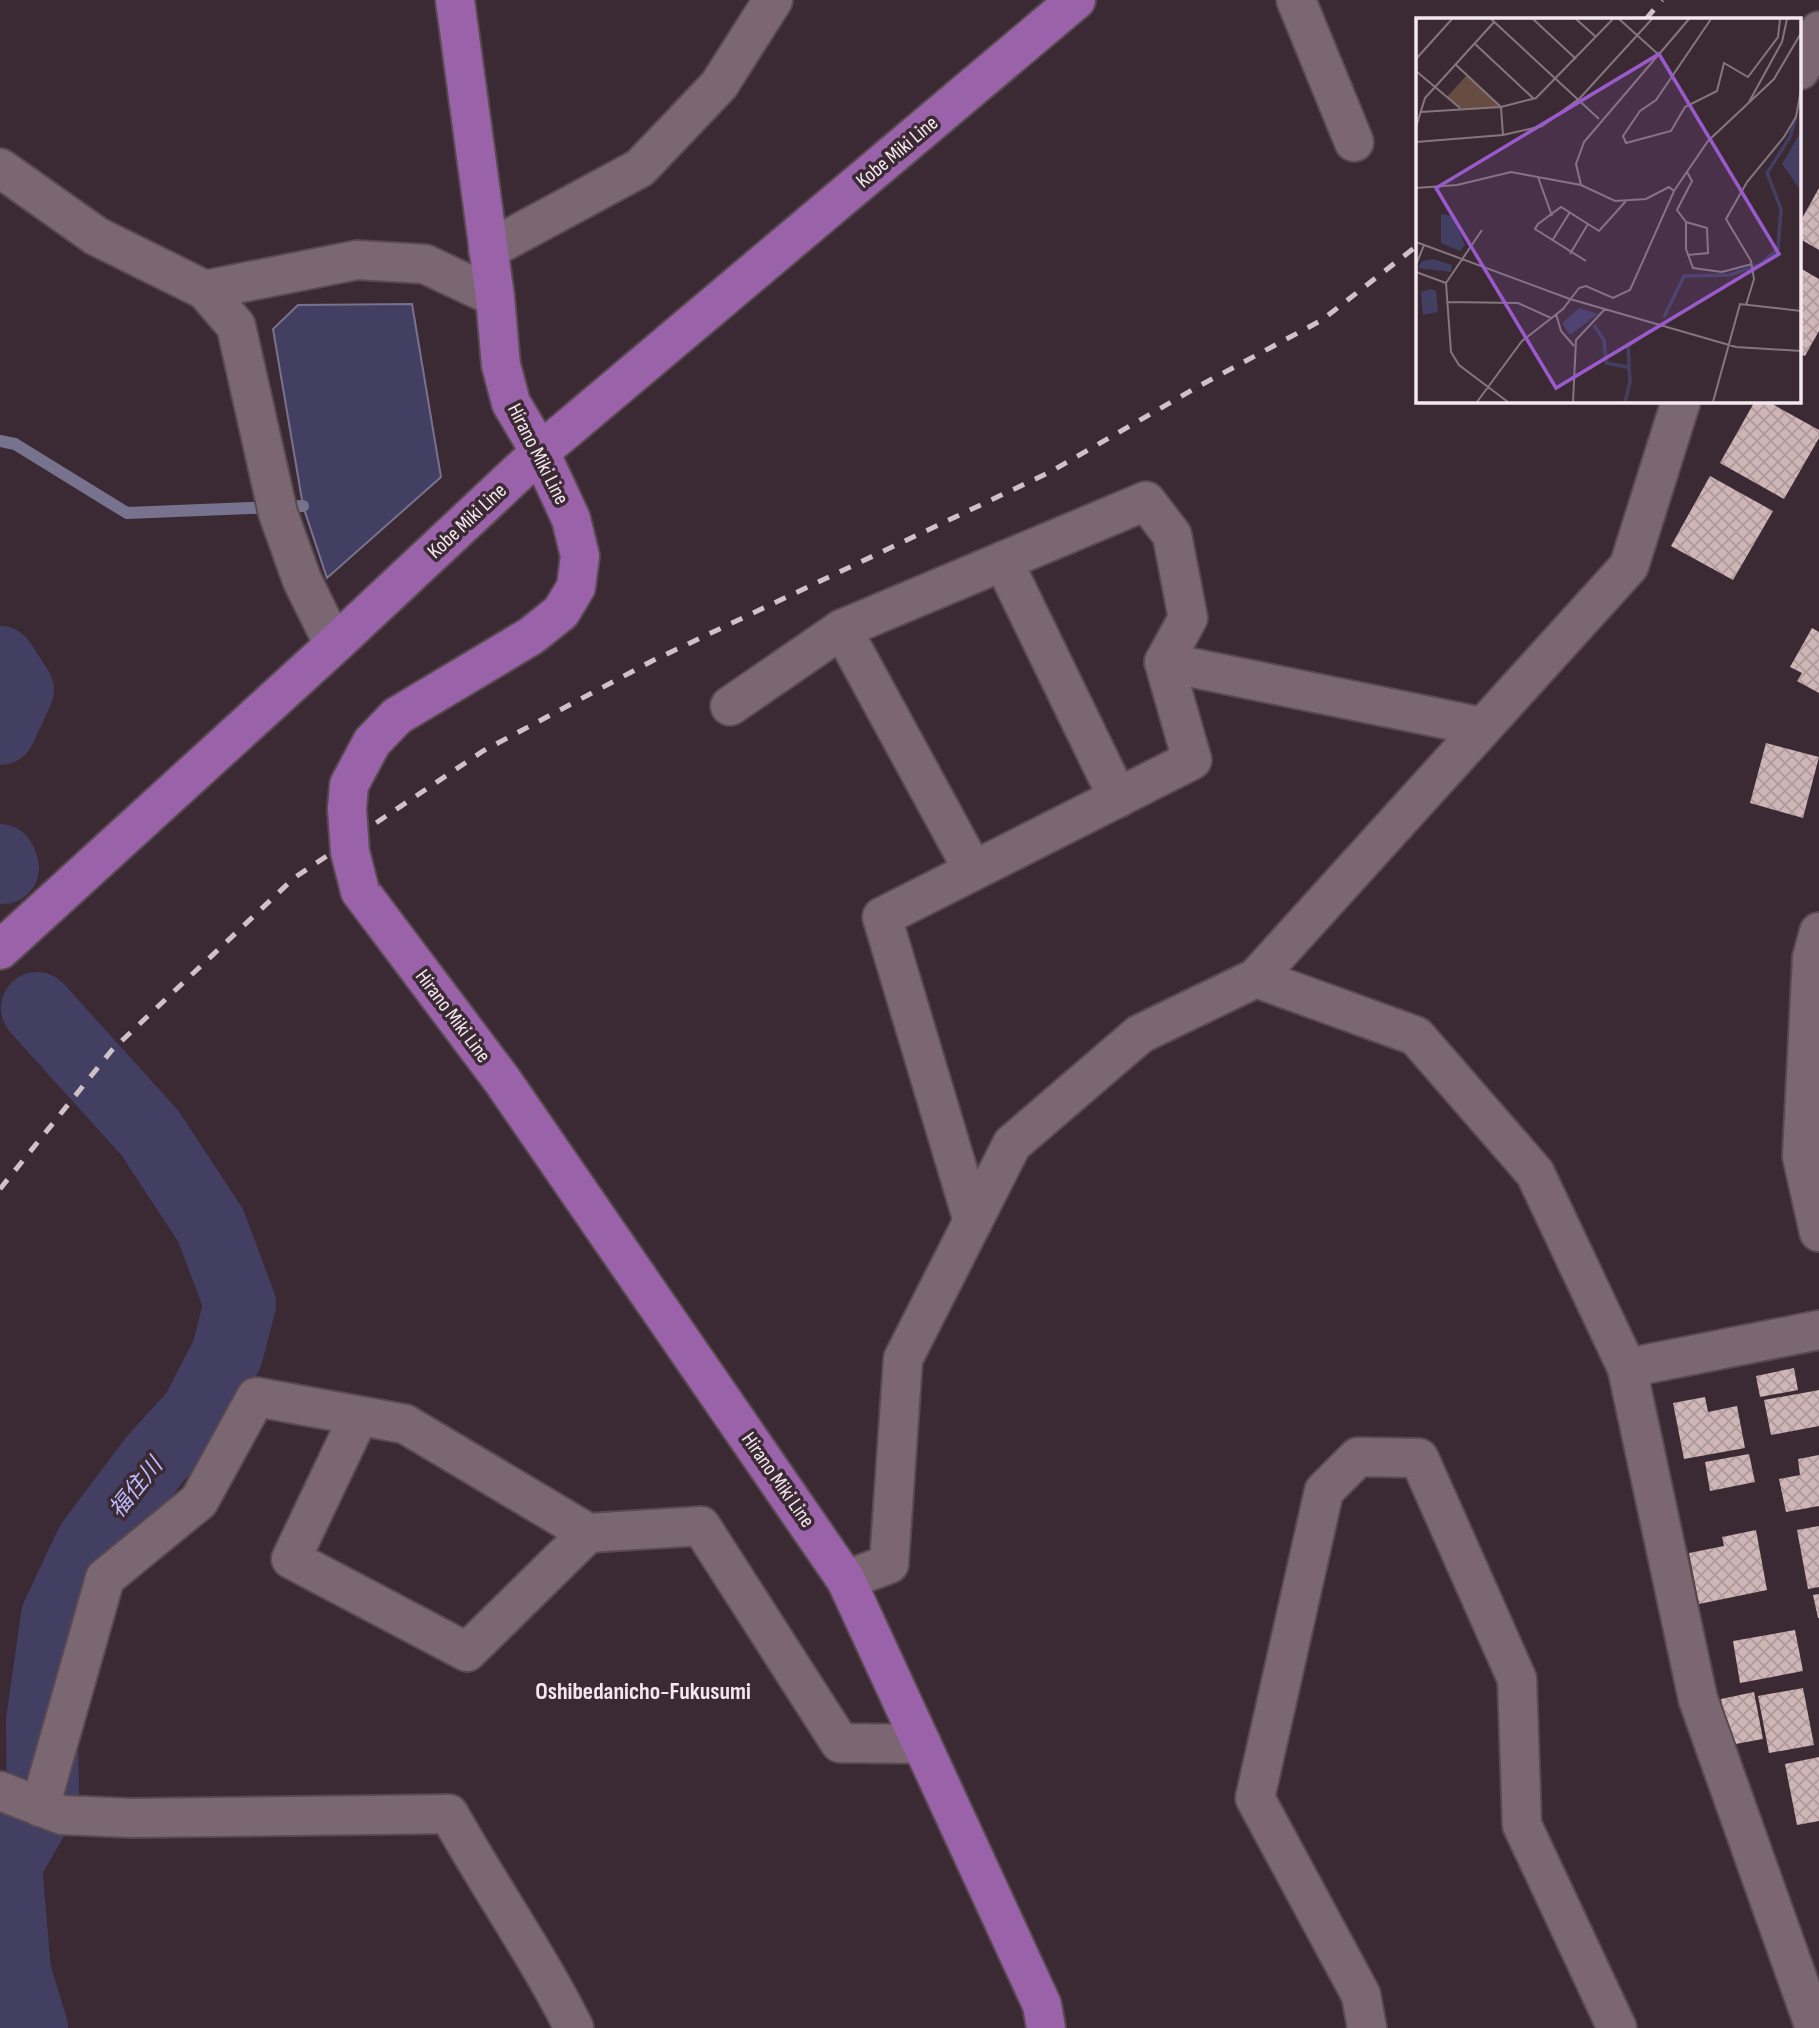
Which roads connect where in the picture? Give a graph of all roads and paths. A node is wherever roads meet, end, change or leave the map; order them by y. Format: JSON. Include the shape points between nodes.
{"nodes":[{"id":1,"x":455,"y":0,"type":"edge"},
{"id":2,"x":773,"y":0,"type":"edge"},
{"id":3,"x":1076,"y":0,"type":"edge"},
{"id":4,"x":1296,"y":0,"type":"edge"},
{"id":5,"x":1819,"y":31,"type":"edge"},
{"id":6,"x":1801,"y":68,"type":"edge"},
{"id":7,"x":1354,"y":142,"type":"dead end"},
{"id":8,"x":0,"y":168,"type":"edge"},
{"id":9,"x":488,"y":250,"type":"junction"},
{"id":10,"x":205,"y":290,"type":"junction"},
{"id":11,"x":495,"y":297,"type":"junction"},
{"id":12,"x":1681,"y":402,"type":"edge"},
{"id":13,"x":540,"y":452,"type":"junction"},
{"id":14,"x":1003,"y":561,"type":"junction"},
{"id":15,"x":842,"y":629,"type":"junction"},
{"id":16,"x":334,"y":645,"type":"junction"},
{"id":17,"x":1164,"y":662,"type":"junction"},
{"id":18,"x":730,"y":706,"type":"dead end"},
{"id":19,"x":1483,"y":727,"type":"junction"},
{"id":20,"x":1118,"y":798,"type":"junction"},
{"id":21,"x":973,"y":870,"type":"junction"},
{"id":22,"x":1819,"y":932,"type":"edge"},
{"id":23,"x":0,"y":950,"type":"edge"},
{"id":24,"x":1256,"y":978,"type":"junction"},
{"id":25,"x":972,"y":1221,"type":"junction"},
{"id":26,"x":1819,"y":1231,"type":"edge"},
{"id":27,"x":1819,"y":1330,"type":"edge"},
{"id":28,"x":1627,"y":1368,"type":"junction"},
{"id":29,"x":359,"y":1416,"type":"junction"},
{"id":30,"x":588,"y":1533,"type":"junction"},
{"id":31,"x":846,"y":1580,"type":"junction"},
{"id":32,"x":922,"y":1744,"type":"junction"},
{"id":33,"x":0,"y":1791,"type":"edge"},
{"id":34,"x":40,"y":1807,"type":"junction"},
{"id":35,"x":1815,"y":2023,"type":"edge"},
{"id":36,"x":574,"y":2028,"type":"edge"},
{"id":37,"x":1046,"y":2028,"type":"edge"},
{"id":38,"x":1367,"y":2028,"type":"edge"},
{"id":39,"x":1617,"y":2028,"type":"edge"}],
"edges":[{"from":1,"to":9,"type":"main road","name":"Hirano Miki Line"},
{"from":2,"to":9,"type":"street","via":[[719,85],[640,168]]},
{"from":3,"to":13,"type":"main road","name":"Kobe Miki Line"},
{"from":4,"to":7,"type":"street"},
{"from":5,"to":6,"type":"street"},
{"from":8,"to":10,"type":"street","via":[[96,236]]},
{"from":9,"to":11,"type":"main road","name":"Hirano Miki Line"},
{"from":10,"to":11,"type":"street","via":[[357,260],[425,264]]},
{"from":10,"to":16,"type":"street","via":[[236,326],[276,507],[302,580]]},
{"from":11,"to":13,"type":"main road","name":"Hirano Miki Line","via":[[501,365],[511,403]]},
{"from":12,"to":19,"type":"street","via":[[1629,566]]},
{"from":13,"to":16,"type":"main road","name":"Kobe Miki Line"},
{"from":13,"to":31,"type":"main road","name":"Hirano Miki Line","bridge":true,"via":[[571,519],[580,556],[576,587],[561,612],[531,635],[397,716],[372,742],[349,785],[349,852],[360,891],[502,1080]]},
{"from":14,"to":15,"type":"street"},
{"from":14,"to":17,"type":"street","via":[[1146,501],[1172,535],[1188,618]]},
{"from":14,"to":20,"type":"street"},
{"from":15,"to":18,"type":"street"},
{"from":15,"to":21,"type":"street"},
{"from":16,"to":23,"type":"main road","name":"Kobe Miki Line"},
{"from":17,"to":19,"type":"street"},
{"from":17,"to":20,"type":"street","via":[[1192,760]]},
{"from":19,"to":24,"type":"street"},
{"from":20,"to":21,"type":"street"},
{"from":21,"to":25,"type":"street","via":[[882,917]]},
{"from":22,"to":26,"type":"street","via":[[1812,958],[1802,1156]]},
{"from":24,"to":25,"type":"street","via":[[1130,1042],[1012,1144]]},
{"from":24,"to":28,"type":"street","via":[[1416,1036],[1535,1173]]},
{"from":25,"to":31,"type":"street","via":[[903,1359],[889,1564]]},
{"from":27,"to":28,"type":"street"},
{"from":28,"to":35,"type":"street","via":[[1698,1699]]},
{"from":29,"to":30,"type":"street","via":[[405,1424]]},
{"from":29,"to":30,"type":"street","via":[[290,1559],[467,1652]]},
{"from":29,"to":34,"type":"street","via":[[256,1397],[199,1501],[105,1578]]},
{"from":30,"to":32,"type":"street","via":[[701,1526],[840,1743]]},
{"from":31,"to":32,"type":"main road","name":"Hirano Miki Line"},
{"from":32,"to":37,"type":"main road","name":"Hirano Miki Line","via":[[1042,2005]]},
{"from":33,"to":34,"type":"street"},
{"from":34,"to":36,"type":"street","via":[[62,1815],[131,1818],[449,1814]]},
{"from":38,"to":39,"type":"street","via":[[1362,1996],[1255,1798],[1324,1491],[1358,1457],[1419,1458],[1517,1679],[1522,1825]]}]}
